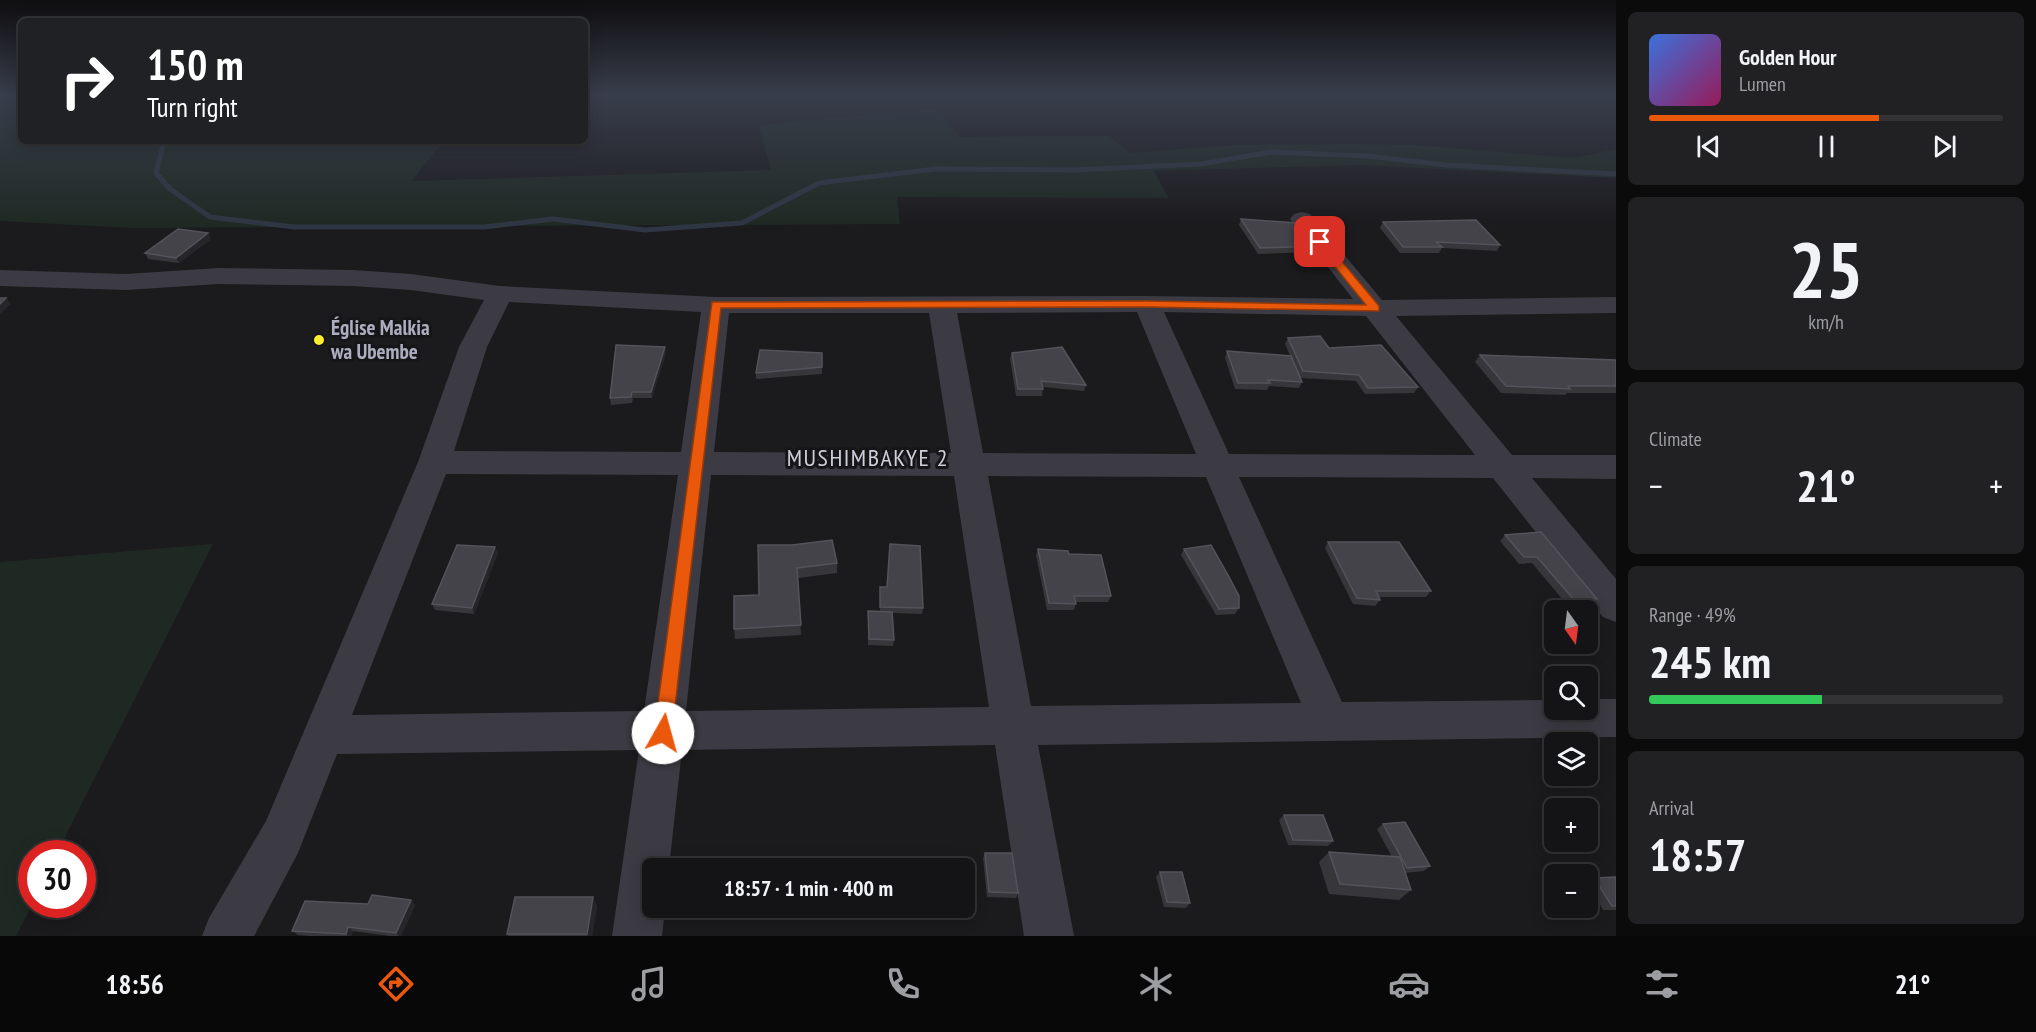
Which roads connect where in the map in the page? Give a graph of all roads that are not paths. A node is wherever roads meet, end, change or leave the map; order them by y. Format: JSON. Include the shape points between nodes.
{"nodes":[{"id":1,"x":1302,"y":219,"type":"dead end"},
{"id":2,"x":0,"y":278,"type":"edge"},
{"id":3,"x":500,"y":294,"type":"junction"},
{"id":4,"x":1147,"y":304,"type":"junction"},
{"id":5,"x":716,"y":305,"type":"junction"},
{"id":6,"x":1616,"y":305,"type":"edge"},
{"id":7,"x":942,"y":306,"type":"junction"},
{"id":8,"x":1375,"y":308,"type":"junction"},
{"id":9,"x":434,"y":462,"type":"junction"},
{"id":10,"x":696,"y":465,"type":"junction"},
{"id":11,"x":969,"y":466,"type":"junction"},
{"id":12,"x":1218,"y":467,"type":"junction"},
{"id":13,"x":1616,"y":467,"type":"edge"},
{"id":14,"x":1504,"y":468,"type":"junction"},
{"id":15,"x":1616,"y":606,"type":"edge"},
{"id":16,"x":1616,"y":718,"type":"edge"},
{"id":17,"x":1330,"y":722,"type":"junction"},
{"id":18,"x":1014,"y":727,"type":"junction"},
{"id":19,"x":663,"y":733,"type":"junction"},
{"id":20,"x":323,"y":735,"type":"junction"},
{"id":21,"x":226,"y":936,"type":"edge"},
{"id":22,"x":638,"y":936,"type":"edge"},
{"id":23,"x":1049,"y":936,"type":"edge"}],
"edges":[{"from":1,"to":8,"type":"street"},
{"from":2,"to":3,"type":"street","via":[[126,282],[218,276],[353,278]]},
{"from":3,"to":5,"type":"street"},
{"from":3,"to":9,"type":"street","via":[[473,347]]},
{"from":4,"to":7,"type":"street"},
{"from":4,"to":8,"type":"street"},
{"from":4,"to":12,"type":"street"},
{"from":5,"to":7,"type":"street"},
{"from":5,"to":10,"type":"street"},
{"from":6,"to":8,"type":"street"},
{"from":7,"to":11,"type":"street"},
{"from":8,"to":14,"type":"street"},
{"from":9,"to":10,"type":"street"},
{"from":9,"to":20,"type":"street"},
{"from":10,"to":11,"type":"street"},
{"from":10,"to":19,"type":"street"},
{"from":11,"to":12,"type":"street"},
{"from":11,"to":18,"type":"street"},
{"from":12,"to":14,"type":"street"},
{"from":12,"to":17,"type":"street"},
{"from":13,"to":14,"type":"street"},
{"from":14,"to":15,"type":"street"},
{"from":16,"to":17,"type":"street"},
{"from":17,"to":18,"type":"street"},
{"from":18,"to":19,"type":"street"},
{"from":18,"to":23,"type":"street"},
{"from":19,"to":20,"type":"street"},
{"from":19,"to":22,"type":"street"},
{"from":20,"to":21,"type":"street","via":[[282,837]]}]}
